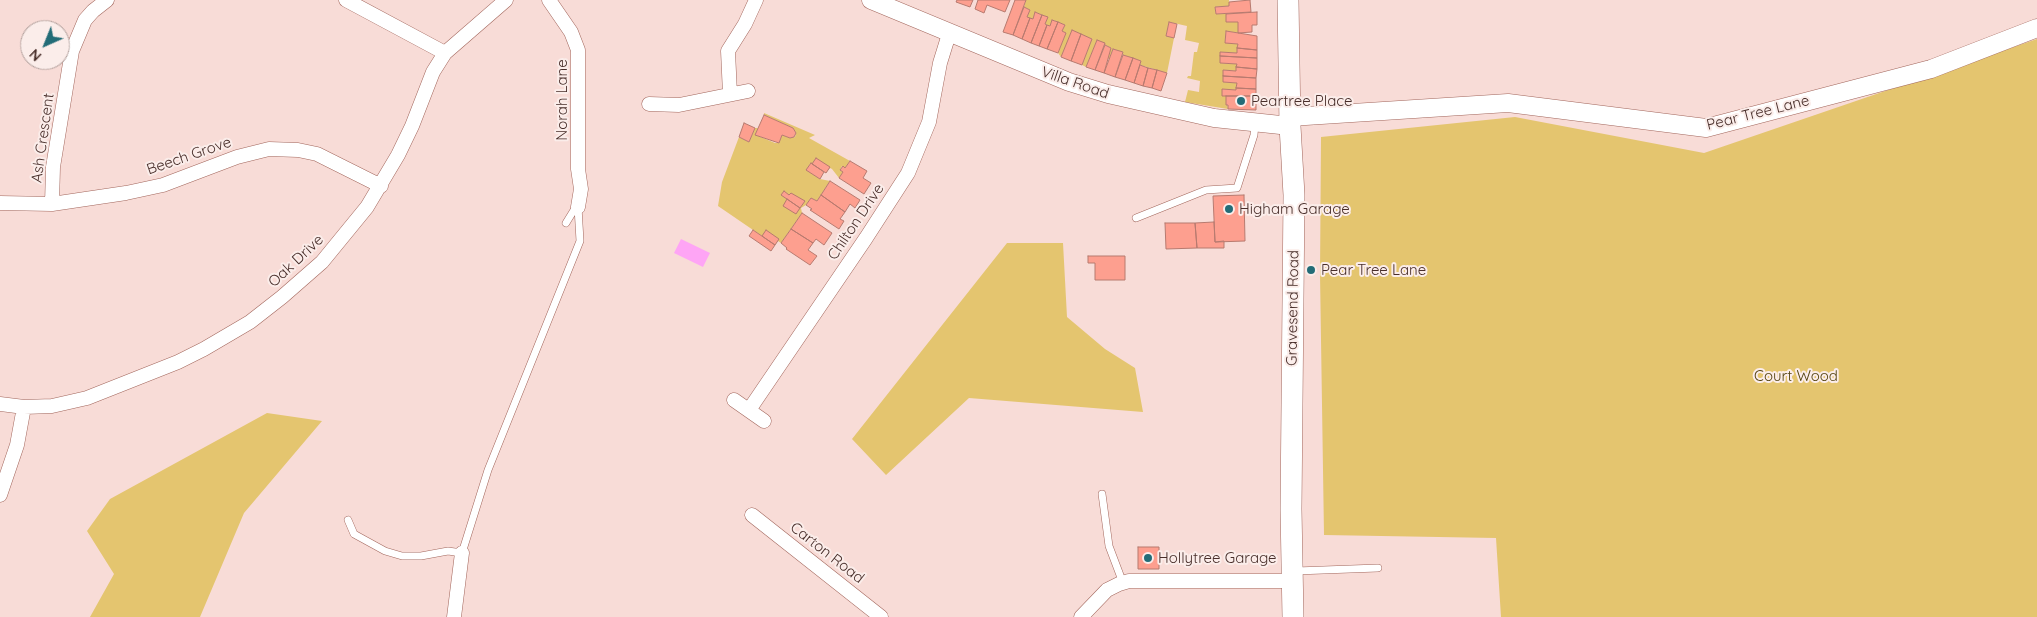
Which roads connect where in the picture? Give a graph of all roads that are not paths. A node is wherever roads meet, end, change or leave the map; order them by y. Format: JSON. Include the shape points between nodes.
{"nodes":[{"id":1,"x":107,"y":0,"type":"edge"},
{"id":2,"x":346,"y":0,"type":"edge"},
{"id":3,"x":506,"y":0,"type":"edge"},
{"id":4,"x":548,"y":0,"type":"edge"},
{"id":5,"x":756,"y":0,"type":"edge"},
{"id":6,"x":871,"y":0,"type":"edge"},
{"id":7,"x":1288,"y":0,"type":"edge"},
{"id":8,"x":2037,"y":28,"type":"edge"},
{"id":9,"x":949,"y":34,"type":"junction"},
{"id":10,"x":445,"y":53,"type":"junction"},
{"id":11,"x":748,"y":91,"type":"dead end"},
{"id":12,"x":730,"y":94,"type":"junction"},
{"id":13,"x":649,"y":104,"type":"dead end"},
{"id":14,"x":1290,"y":122,"type":"junction"},
{"id":15,"x":1254,"y":124,"type":"junction"},
{"id":16,"x":381,"y":186,"type":"junction"},
{"id":17,"x":0,"y":204,"type":"edge"},
{"id":18,"x":52,"y":204,"type":"junction"},
{"id":19,"x":578,"y":207,"type":"junction"},
{"id":20,"x":1136,"y":218,"type":"dead end"},
{"id":21,"x":566,"y":223,"type":"dead end"},
{"id":22,"x":734,"y":400,"type":"dead end"},
{"id":23,"x":0,"y":404,"type":"edge"},
{"id":24,"x":24,"y":407,"type":"junction"},
{"id":25,"x":749,"y":410,"type":"junction"},
{"id":26,"x":764,"y":421,"type":"dead end"},
{"id":27,"x":1102,"y":494,"type":"dead end"},
{"id":28,"x":0,"y":495,"type":"edge"},
{"id":29,"x":752,"y":515,"type":"dead end"},
{"id":30,"x":348,"y":520,"type":"dead end"},
{"id":31,"x":462,"y":552,"type":"junction"},
{"id":32,"x":1378,"y":568,"type":"dead end"},
{"id":33,"x":1292,"y":576,"type":"junction"},
{"id":34,"x":1123,"y":583,"type":"junction"},
{"id":35,"x":454,"y":617,"type":"edge"},
{"id":36,"x":882,"y":617,"type":"edge"},
{"id":37,"x":1081,"y":617,"type":"edge"},
{"id":38,"x":1292,"y":617,"type":"edge"}],
"edges":[{"from":1,"to":18,"type":"street","name":"Ash Crescent","via":[[85,20],[72,51],[53,166]]},
{"from":2,"to":10,"type":"street"},
{"from":3,"to":10,"type":"street","name":"Oak Drive"},
{"from":4,"to":19,"type":"street","name":"Norah Lane","via":[[571,32],[578,50],[578,170],[581,189]]},
{"from":5,"to":12,"type":"street","via":[[728,51]]},
{"from":6,"to":9,"type":"street","name":"Villa Road"},
{"from":7,"to":14,"type":"main road","name":"Gravesend Road"},
{"from":8,"to":14,"type":"street","name":"Pear Tree Lane","via":[[1931,69],[1706,128],[1508,103]]},
{"from":9,"to":15,"type":"street","name":"Villa Road","via":[[1069,82],[1108,94]]},
{"from":9,"to":25,"type":"street","name":"Chilton Drive","via":[[929,122],[908,173]]},
{"from":10,"to":16,"type":"street","name":"Oak Drive","via":[[433,72],[412,126]]},
{"from":11,"to":12,"type":"street"},
{"from":12,"to":13,"type":"street","via":[[680,105]]},
{"from":14,"to":15,"type":"street","name":"Villa Road"},
{"from":14,"to":33,"type":"main road","name":"Gravesend Road","via":[[1294,186]]},
{"from":15,"to":20,"type":"lane","via":[[1254,135],[1237,188],[1206,190]]},
{"from":16,"to":18,"type":"street","name":"Beech Grove","via":[[322,156],[274,149],[248,153],[163,185]]},
{"from":16,"to":24,"type":"street","name":"Oak Drive","via":[[357,221],[318,266],[236,331],[178,362],[87,398],[63,404]]},
{"from":17,"to":18,"type":"street","name":"Beech Grove"},
{"from":19,"to":21,"type":"lane"},
{"from":19,"to":31,"type":"lane","via":[[580,241],[492,461]]},
{"from":22,"to":25,"type":"street"},
{"from":23,"to":24,"type":"street","name":"Oak Drive"},
{"from":24,"to":28,"type":"street","via":[[18,442]]},
{"from":25,"to":26,"type":"street"},
{"from":27,"to":34,"type":"lane","via":[[1109,546]]},
{"from":29,"to":36,"type":"street","name":"Carton Road"},
{"from":30,"to":31,"type":"lane","via":[[354,534],[394,554],[421,556]]},
{"from":31,"to":35,"type":"street"},
{"from":32,"to":33,"type":"lane"},
{"from":33,"to":34,"type":"street"},
{"from":33,"to":38,"type":"main road","name":"Gravesend Road"},
{"from":34,"to":37,"type":"street","via":[[1104,592]]}]}
